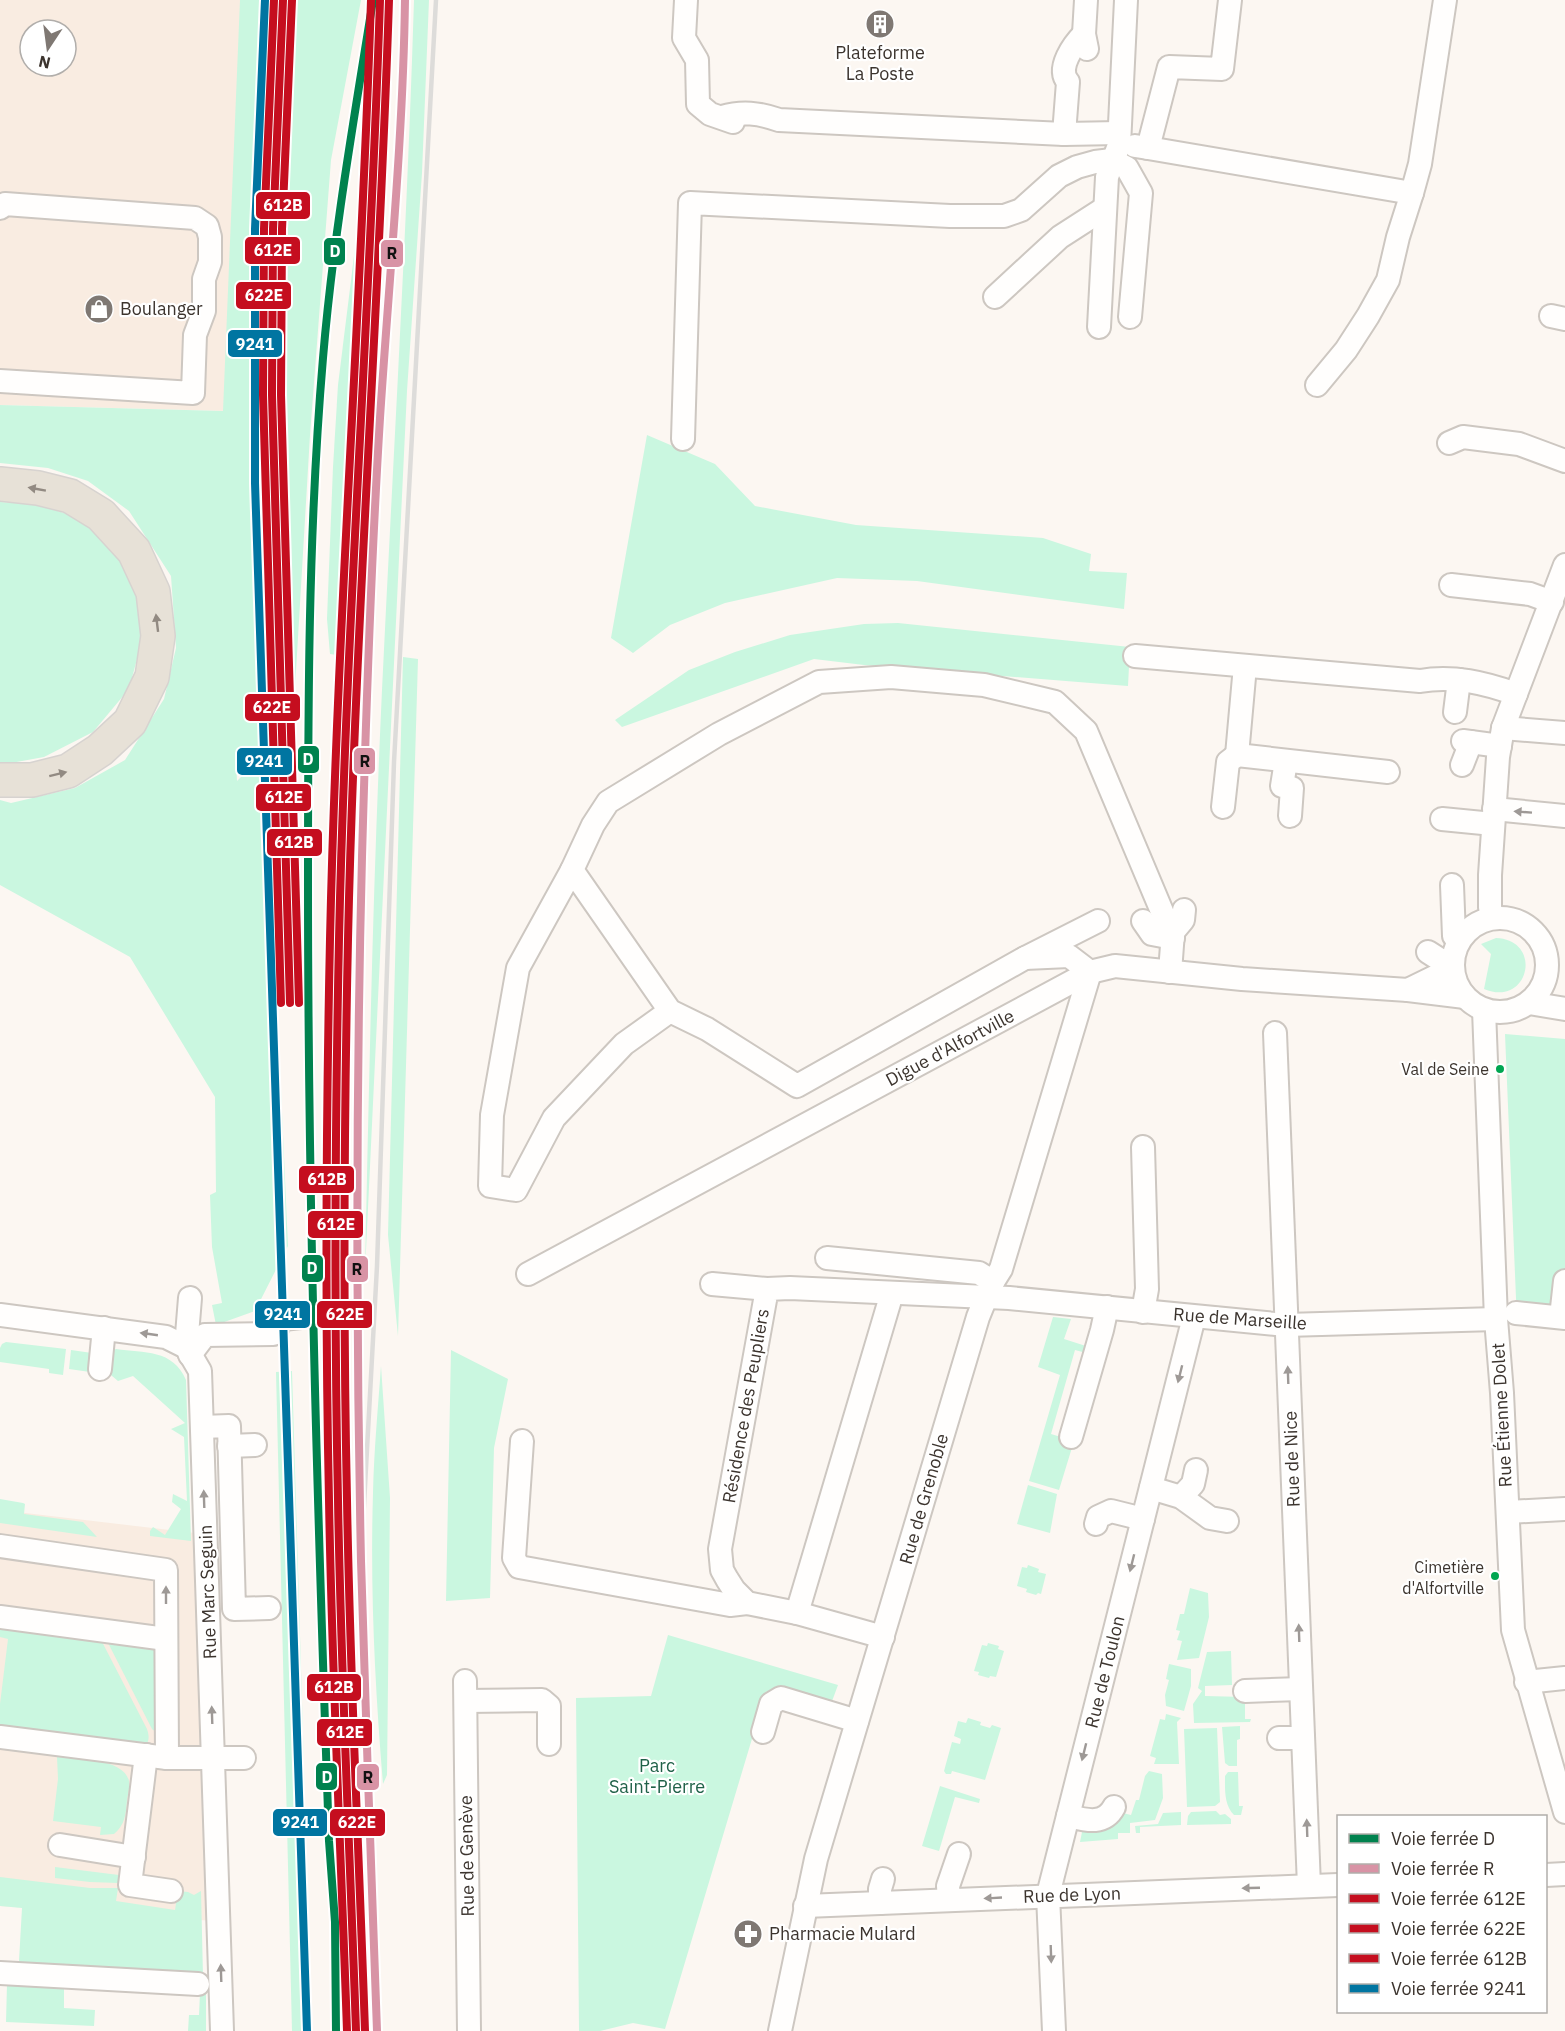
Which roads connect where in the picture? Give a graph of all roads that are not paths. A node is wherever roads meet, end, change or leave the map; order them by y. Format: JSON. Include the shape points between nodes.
{"nodes":[{"id":1,"x":686,"y":0,"type":"edge"},
{"id":2,"x":1086,"y":0,"type":"edge"},
{"id":3,"x":1126,"y":0,"type":"edge"},
{"id":4,"x":1230,"y":0,"type":"edge"},
{"id":5,"x":1446,"y":0,"type":"edge"},
{"id":6,"x":1064,"y":134,"type":"junction"},
{"id":7,"x":1117,"y":146,"type":"junction"},
{"id":8,"x":1148,"y":148,"type":"junction"},
{"id":9,"x":1412,"y":193,"type":"junction"},
{"id":10,"x":0,"y":208,"type":"edge"},
{"id":11,"x":1105,"y":208,"type":"junction"},
{"id":12,"x":995,"y":297,"type":"dead end"},
{"id":13,"x":1130,"y":317,"type":"dead end"},
{"id":14,"x":1099,"y":327,"type":"dead end"},
{"id":15,"x":0,"y":381,"type":"edge"},
{"id":16,"x":1317,"y":385,"type":"dead end"},
{"id":17,"x":683,"y":439,"type":"dead end"},
{"id":18,"x":1449,"y":442,"type":"dead end"},
{"id":19,"x":1565,"y":461,"type":"edge"},
{"id":20,"x":0,"y":484,"type":"edge"},
{"id":21,"x":1565,"y":566,"type":"edge"},
{"id":22,"x":1451,"y":585,"type":"dead end"},
{"id":23,"x":1552,"y":602,"type":"junction"},
{"id":24,"x":1135,"y":656,"type":"dead end"},
{"id":25,"x":1245,"y":666,"type":"junction"},
{"id":26,"x":1459,"y":680,"type":"junction"},
{"id":27,"x":1516,"y":694,"type":"junction"},
{"id":28,"x":1455,"y":712,"type":"dead end"},
{"id":29,"x":1565,"y":733,"type":"edge"},
{"id":30,"x":1502,"y":737,"type":"junction"},
{"id":31,"x":1237,"y":756,"type":"junction"},
{"id":32,"x":1286,"y":761,"type":"junction"},
{"id":33,"x":1462,"y":765,"type":"dead end"},
{"id":34,"x":1388,"y":772,"type":"dead end"},
{"id":35,"x":0,"y":780,"type":"edge"},
{"id":36,"x":1222,"y":807,"type":"dead end"},
{"id":37,"x":1558,"y":815,"type":"edge"},
{"id":38,"x":1290,"y":816,"type":"dead end"},
{"id":39,"x":1494,"y":817,"type":"junction"},
{"id":40,"x":1448,"y":819,"type":"dead end"},
{"id":41,"x":572,"y":870,"type":"junction"},
{"id":42,"x":1452,"y":885,"type":"dead end"},
{"id":43,"x":1184,"y":910,"type":"dead end"},
{"id":44,"x":1492,"y":918,"type":"junction"},
{"id":45,"x":1098,"y":921,"type":"dead end"},
{"id":46,"x":1143,"y":921,"type":"dead end"},
{"id":47,"x":1173,"y":935,"type":"junction"},
{"id":48,"x":1459,"y":941,"type":"junction"},
{"id":49,"x":1428,"y":952,"type":"dead end"},
{"id":50,"x":1025,"y":958,"type":"junction"},
{"id":51,"x":1548,"y":963,"type":"junction"},
{"id":52,"x":1453,"y":968,"type":"junction"},
{"id":53,"x":1090,"y":972,"type":"junction"},
{"id":54,"x":1170,"y":972,"type":"junction"},
{"id":55,"x":1565,"y":979,"type":"edge"},
{"id":56,"x":1408,"y":990,"type":"junction"},
{"id":57,"x":1465,"y":997,"type":"junction"},
{"id":58,"x":1529,"y":1003,"type":"junction"},
{"id":59,"x":1565,"y":1009,"type":"edge"},
{"id":60,"x":1484,"y":1010,"type":"junction"},
{"id":61,"x":670,"y":1011,"type":"junction"},
{"id":62,"x":1275,"y":1032,"type":"dead end"},
{"id":63,"x":1143,"y":1147,"type":"dead end"},
{"id":64,"x":827,"y":1258,"type":"dead end"},
{"id":65,"x":528,"y":1274,"type":"dead end"},
{"id":66,"x":1565,"y":1281,"type":"edge"},
{"id":67,"x":712,"y":1284,"type":"dead end"},
{"id":68,"x":767,"y":1289,"type":"junction"},
{"id":69,"x":989,"y":1289,"type":"junction"},
{"id":70,"x":892,"y":1293,"type":"junction"},
{"id":71,"x":190,"y":1298,"type":"dead end"},
{"id":72,"x":1107,"y":1307,"type":"junction"},
{"id":73,"x":1143,"y":1312,"type":"junction"},
{"id":74,"x":0,"y":1315,"type":"edge"},
{"id":75,"x":1506,"y":1316,"type":"junction"},
{"id":76,"x":300,"y":1317,"type":"dead end"},
{"id":77,"x":1194,"y":1317,"type":"junction"},
{"id":78,"x":1563,"y":1317,"type":"edge"},
{"id":79,"x":1286,"y":1325,"type":"junction"},
{"id":80,"x":104,"y":1328,"type":"junction"},
{"id":81,"x":188,"y":1351,"type":"junction"},
{"id":82,"x":100,"y":1370,"type":"dead end"},
{"id":83,"x":202,"y":1427,"type":"junction"},
{"id":84,"x":1080,"y":1432,"type":"dead end"},
{"id":85,"x":522,"y":1441,"type":"dead end"},
{"id":86,"x":255,"y":1445,"type":"dead end"},
{"id":87,"x":229,"y":1446,"type":"junction"},
{"id":88,"x":1196,"y":1470,"type":"dead end"},
{"id":89,"x":1151,"y":1488,"type":"junction"},
{"id":90,"x":1181,"y":1497,"type":"junction"},
{"id":91,"x":1565,"y":1509,"type":"edge"},
{"id":92,"x":1508,"y":1512,"type":"junction"},
{"id":93,"x":1143,"y":1519,"type":"junction"},
{"id":94,"x":1227,"y":1521,"type":"dead end"},
{"id":95,"x":1096,"y":1524,"type":"dead end"},
{"id":96,"x":0,"y":1546,"type":"edge"},
{"id":97,"x":234,"y":1601,"type":"junction"},
{"id":98,"x":208,"y":1602,"type":"junction"},
{"id":99,"x":747,"y":1602,"type":"junction"},
{"id":100,"x":269,"y":1608,"type":"dead end"},
{"id":101,"x":797,"y":1612,"type":"junction"},
{"id":102,"x":0,"y":1617,"type":"edge"},
{"id":103,"x":884,"y":1637,"type":"junction"},
{"id":104,"x":166,"y":1639,"type":"junction"},
{"id":105,"x":1565,"y":1678,"type":"edge"},
{"id":106,"x":1526,"y":1682,"type":"junction"},
{"id":107,"x":1301,"y":1689,"type":"junction"},
{"id":108,"x":1245,"y":1691,"type":"dead end"},
{"id":109,"x":857,"y":1721,"type":"junction"},
{"id":110,"x":763,"y":1732,"type":"dead end"},
{"id":111,"x":0,"y":1737,"type":"edge"},
{"id":112,"x":1279,"y":1738,"type":"dead end"},
{"id":113,"x":1303,"y":1738,"type":"junction"},
{"id":114,"x":549,"y":1744,"type":"dead end"},
{"id":115,"x":157,"y":1757,"type":"junction"},
{"id":116,"x":214,"y":1758,"type":"junction"},
{"id":117,"x":244,"y":1758,"type":"dead end"},
{"id":118,"x":1114,"y":1808,"type":"dead end"},
{"id":119,"x":1565,"y":1812,"type":"edge"},
{"id":120,"x":1068,"y":1816,"type":"junction"},
{"id":121,"x":60,"y":1845,"type":"dead end"},
{"id":122,"x":959,"y":1854,"type":"dead end"},
{"id":123,"x":134,"y":1857,"type":"junction"},
{"id":124,"x":1547,"y":1875,"type":"edge"},
{"id":125,"x":1565,"y":1875,"type":"edge"},
{"id":126,"x":882,"y":1879,"type":"dead end"},
{"id":127,"x":1337,"y":1885,"type":"edge"},
{"id":128,"x":1309,"y":1886,"type":"junction"},
{"id":129,"x":171,"y":1891,"type":"dead end"},
{"id":130,"x":1048,"y":1895,"type":"junction"},
{"id":131,"x":949,"y":1900,"type":"junction"},
{"id":132,"x":880,"y":1903,"type":"junction"},
{"id":133,"x":805,"y":1906,"type":"junction"},
{"id":134,"x":0,"y":1973,"type":"edge"},
{"id":135,"x":198,"y":1984,"type":"dead end"},
{"id":136,"x":222,"y":2031,"type":"edge"},
{"id":137,"x":469,"y":2031,"type":"edge"},
{"id":138,"x":780,"y":2031,"type":"edge"},
{"id":139,"x":1054,"y":2031,"type":"edge"}],
"edges":[{"from":1,"to":6,"type":"street","via":[[684,38],[697,60],[698,104],[704,111],[722,117],[741,112],[779,120]]},
{"from":2,"to":6,"type":"street","via":[[1086,42],[1075,43],[1064,69],[1068,82]]},
{"from":3,"to":7,"type":"street"},
{"from":4,"to":8,"type":"street","via":[[1222,69],[1169,67]]},
{"from":5,"to":9,"type":"street"},
{"from":6,"to":7,"type":"street"},
{"from":7,"to":8,"type":"street"},
{"from":7,"to":11,"type":"street","via":[[1107,177]]},
{"from":7,"to":13,"type":"street","via":[[1141,193]]},
{"from":7,"to":17,"type":"street","via":[[1095,162],[1059,176],[1021,210],[1004,216],[690,203]]},
{"from":8,"to":9,"type":"street"},
{"from":9,"to":16,"type":"street","via":[[1388,280],[1346,350]]},
{"from":10,"to":15,"type":"street","via":[[5,204],[195,218],[207,226],[210,262],[204,279],[204,311],[195,335],[193,393]]},
{"from":11,"to":12,"type":"street","via":[[1060,237]]},
{"from":11,"to":14,"type":"street"},
{"from":18,"to":19,"type":"street","via":[[1463,437],[1520,444]]},
{"from":35,"to":20,"type":"highway","one_way":true,"via":[[32,780],[68,771],[100,750],[130,722],[152,677],[158,636],[153,592],[134,551],[101,515],[70,496]]},
{"from":21,"to":23,"type":"street"},
{"from":22,"to":23,"type":"street","via":[[1530,594]]},
{"from":23,"to":27,"type":"street"},
{"from":24,"to":25,"type":"street"},
{"from":25,"to":26,"type":"street","via":[[1420,681]]},
{"from":25,"to":31,"type":"street"},
{"from":26,"to":27,"type":"street","via":[[1484,683]]},
{"from":26,"to":28,"type":"street"},
{"from":27,"to":30,"type":"street"},
{"from":29,"to":30,"type":"street"},
{"from":30,"to":33,"type":"street","via":[[1467,742]]},
{"from":30,"to":39,"type":"street"},
{"from":31,"to":32,"type":"street"},
{"from":31,"to":36,"type":"street","via":[[1228,762]]},
{"from":32,"to":34,"type":"street"},
{"from":32,"to":38,"type":"street","via":[[1282,786],[1292,788]]},
{"from":37,"to":39,"type":"street","one_way":true},
{"from":39,"to":40,"type":"street"},
{"from":39,"to":44,"type":"street"},
{"from":41,"to":47,"type":"street","via":[[608,802],[719,734],[819,682],[891,677],[984,685],[1055,702],[1086,731]]},
{"from":41,"to":61,"type":"street"},
{"from":41,"to":61,"type":"street","via":[[518,968],[492,1115],[490,1186],[516,1190],[554,1118],[624,1044]]},
{"from":42,"to":48,"type":"street","via":[[1454,936]]},
{"from":43,"to":47,"type":"street","via":[[1183,920]]},
{"from":44,"to":48,"type":"street","via":[[1479,922]]},
{"from":44,"to":51,"type":"street","via":[[1519,921],[1530,928],[1546,950]]},
{"from":45,"to":50,"type":"street"},
{"from":46,"to":47,"type":"street","via":[[1152,934]]},
{"from":47,"to":54,"type":"street"},
{"from":48,"to":52,"type":"street"},
{"from":49,"to":52,"type":"street"},
{"from":50,"to":53,"type":"street","via":[[1069,956]]},
{"from":50,"to":61,"type":"street","via":[[797,1086],[707,1029]]},
{"from":51,"to":55,"type":"street"},
{"from":51,"to":58,"type":"street","via":[[1544,985]]},
{"from":52,"to":56,"type":"street"},
{"from":52,"to":57,"type":"street"},
{"from":53,"to":54,"type":"street","name":"Digue d'Alfortville","via":[[1114,966]]},
{"from":53,"to":65,"type":"street","name":"Digue d'Alfortville","via":[[740,1153]]},
{"from":53,"to":69,"type":"street","name":"Rue de Grenoble","via":[[1001,1269]]},
{"from":54,"to":56,"type":"street","name":"Digue d'Alfortville"},
{"from":56,"to":57,"type":"street","name":"Digue d'Alfortville"},
{"from":57,"to":60,"type":"street"},
{"from":58,"to":59,"type":"street"},
{"from":58,"to":60,"type":"street","via":[[1499,1013]]},
{"from":60,"to":75,"type":"street","name":"Rue Étienne Dolet"},
{"from":62,"to":79,"type":"street","name":"Rue de Nice"},
{"from":63,"to":73,"type":"street","via":[[1147,1289]]},
{"from":64,"to":69,"type":"street","via":[[979,1273]]},
{"from":66,"to":78,"type":"street"},
{"from":67,"to":68,"type":"street"},
{"from":68,"to":70,"type":"street","name":"Résidence des Peupliers"},
{"from":68,"to":99,"type":"street","name":"Résidence des Peupliers","via":[[720,1549],[727,1580]]},
{"from":69,"to":70,"type":"street","name":"Résidence des Peupliers","via":[[952,1296]]},
{"from":69,"to":72,"type":"street","name":"Rue de Marseille"},
{"from":69,"to":103,"type":"street","name":"Rue de Grenoble"},
{"from":70,"to":101,"type":"street"},
{"from":71,"to":81,"type":"street"},
{"from":72,"to":73,"type":"street","name":"Rue de Marseille"},
{"from":72,"to":84,"type":"street"},
{"from":73,"to":77,"type":"street","name":"Rue de Marseille"},
{"from":74,"to":80,"type":"street"},
{"from":75,"to":78,"type":"street","name":"Rue de Marseille"},
{"from":75,"to":79,"type":"street","name":"Rue de Marseille"},
{"from":75,"to":92,"type":"street","name":"Rue Étienne Dolet","via":[[1502,1393]]},
{"from":76,"to":81,"type":"street","via":[[283,1319],[273,1334],[205,1335]]},
{"from":77,"to":79,"type":"street","name":"Rue de Marseille"},
{"from":77,"to":89,"type":"street","name":"Rue de Toulon","one_way":true},
{"from":107,"to":79,"type":"street","name":"Rue de Nice","one_way":true},
{"from":81,"to":80,"type":"street","one_way":true,"via":[[166,1337]]},
{"from":80,"to":82,"type":"street"},
{"from":81,"to":83,"type":"street","name":"Rue Marc Seguin","via":[[200,1371]]},
{"from":83,"to":87,"type":"street","via":[[229,1426]]},
{"from":98,"to":83,"type":"street","name":"Rue Marc Seguin","one_way":true},
{"from":85,"to":99,"type":"street","via":[[514,1558],[519,1567],[730,1605]]},
{"from":86,"to":87,"type":"street"},
{"from":87,"to":97,"type":"street"},
{"from":88,"to":90,"type":"street","via":[[1193,1484]]},
{"from":89,"to":90,"type":"street"},
{"from":89,"to":93,"type":"street","name":"Rue de Toulon"},
{"from":90,"to":94,"type":"street","via":[[1210,1518]]},
{"from":91,"to":92,"type":"street"},
{"from":92,"to":106,"type":"street","name":"Rue Étienne Dolet","via":[[1513,1630]]},
{"from":93,"to":95,"type":"street","via":[[1111,1511],[1098,1517]]},
{"from":93,"to":120,"type":"street","name":"Rue de Toulon","one_way":true},
{"from":104,"to":96,"type":"street","one_way":true,"via":[[166,1570]]},
{"from":97,"to":98,"type":"street"},
{"from":97,"to":100,"type":"street","via":[[234,1609]]},
{"from":116,"to":98,"type":"street","name":"Rue Marc Seguin","one_way":true},
{"from":99,"to":101,"type":"street"},
{"from":101,"to":103,"type":"street"},
{"from":102,"to":104,"type":"street"},
{"from":103,"to":109,"type":"street","name":"Rue de Grenoble"},
{"from":104,"to":115,"type":"street"},
{"from":105,"to":106,"type":"street"},
{"from":106,"to":119,"type":"street","name":"Rue Étienne Dolet"},
{"from":107,"to":108,"type":"street"},
{"from":107,"to":113,"type":"street","name":"Rue de Nice"},
{"from":109,"to":110,"type":"street","via":[[781,1698],[771,1704]]},
{"from":109,"to":133,"type":"street","name":"Rue de Grenoble"},
{"from":111,"to":115,"type":"street"},
{"from":112,"to":113,"type":"street"},
{"from":128,"to":113,"type":"street","name":"Rue de Nice","one_way":true},
{"from":114,"to":137,"type":"street","name":"Rue de Genève","via":[[549,1706],[542,1700],[466,1691]]},
{"from":115,"to":116,"type":"street"},
{"from":115,"to":123,"type":"street"},
{"from":116,"to":117,"type":"street"},
{"from":136,"to":116,"type":"street","name":"Rue Marc Seguin","one_way":true},
{"from":118,"to":120,"type":"street","via":[[1099,1820]]},
{"from":120,"to":130,"type":"street","name":"Rue de Toulon"},
{"from":121,"to":123,"type":"street"},
{"from":122,"to":131,"type":"street","via":[[948,1886]]},
{"from":123,"to":129,"type":"street","via":[[130,1885]]},
{"from":124,"to":125,"type":"street"},
{"from":126,"to":132,"type":"street"},
{"from":127,"to":128,"type":"street","name":"Rue de Lyon"},
{"from":128,"to":130,"type":"street","name":"Rue de Lyon","one_way":true},
{"from":130,"to":131,"type":"street","name":"Rue de Lyon","one_way":true},
{"from":130,"to":139,"type":"street","name":"Rue de Toulon","one_way":true},
{"from":131,"to":132,"type":"street","name":"Rue de Lyon"},
{"from":132,"to":133,"type":"street","name":"Rue de Lyon"},
{"from":133,"to":138,"type":"street","name":"Rue de Grenoble"},
{"from":134,"to":135,"type":"street"}]}
